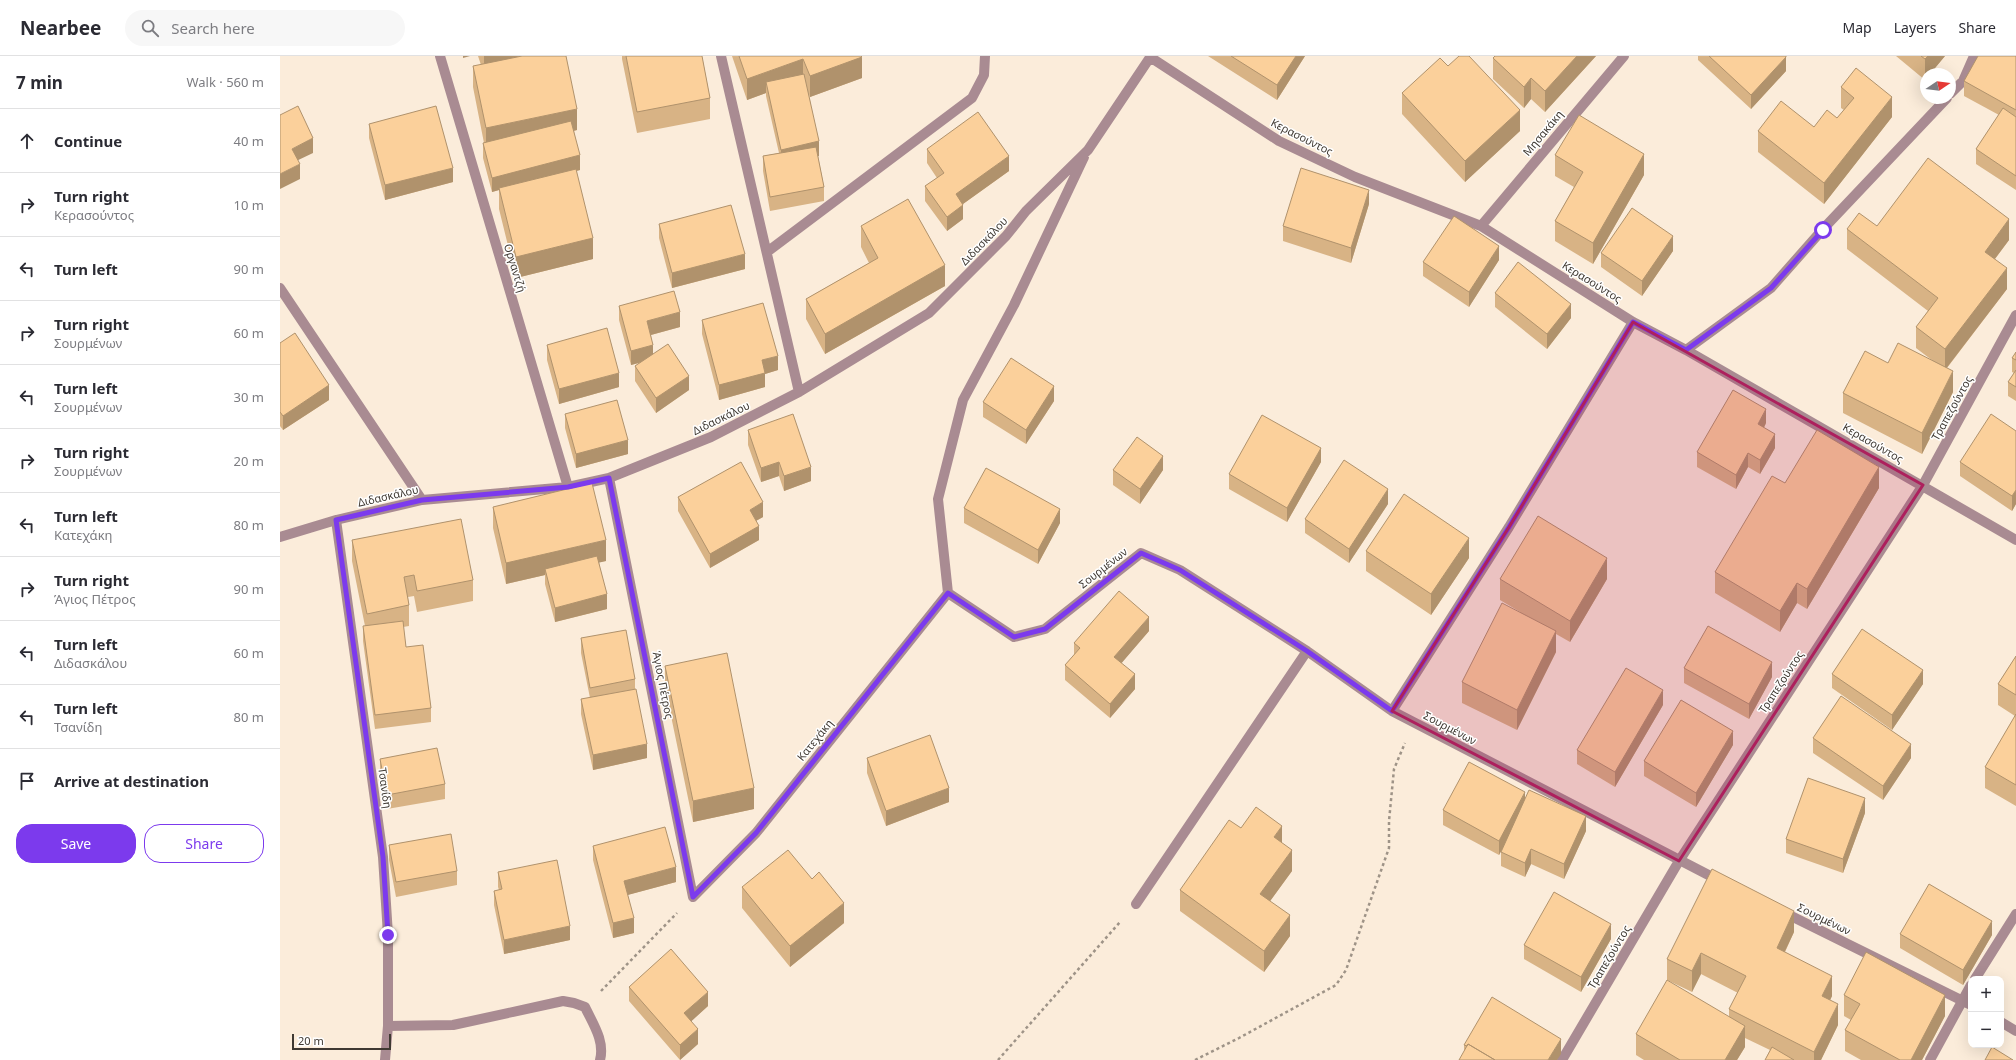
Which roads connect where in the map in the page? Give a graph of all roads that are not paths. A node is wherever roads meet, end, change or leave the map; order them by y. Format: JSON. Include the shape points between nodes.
{"nodes":[{"id":1,"x":440,"y":56,"type":"edge"},
{"id":2,"x":721,"y":56,"type":"edge"},
{"id":3,"x":985,"y":56,"type":"edge"},
{"id":4,"x":1151,"y":56,"type":"edge"},
{"id":5,"x":1624,"y":56,"type":"edge"},
{"id":6,"x":1974,"y":56,"type":"edge"},
{"id":7,"x":1956,"y":88,"type":"edge"},
{"id":8,"x":1941,"y":104,"type":"edge"},
{"id":9,"x":1088,"y":150,"type":"junction"},
{"id":10,"x":1481,"y":226,"type":"junction"},
{"id":11,"x":768,"y":252,"type":"junction"},
{"id":12,"x":280,"y":288,"type":"edge"},
{"id":13,"x":2016,"y":315,"type":"edge"},
{"id":14,"x":1633,"y":322,"type":"junction"},
{"id":15,"x":1686,"y":350,"type":"junction"},
{"id":16,"x":799,"y":392,"type":"junction"},
{"id":17,"x":609,"y":478,"type":"junction"},
{"id":18,"x":1923,"y":485,"type":"junction"},
{"id":19,"x":568,"y":487,"type":"junction"},
{"id":20,"x":422,"y":500,"type":"junction"},
{"id":21,"x":336,"y":520,"type":"junction"},
{"id":22,"x":280,"y":537,"type":"edge"},
{"id":23,"x":2016,"y":540,"type":"edge"},
{"id":24,"x":948,"y":593,"type":"junction"},
{"id":25,"x":1307,"y":651,"type":"junction"},
{"id":26,"x":1392,"y":711,"type":"junction"},
{"id":27,"x":1679,"y":862,"type":"junction"},
{"id":28,"x":1729,"y":886,"type":"edge"},
{"id":29,"x":693,"y":897,"type":"joint"},
{"id":30,"x":1136,"y":904,"type":"road end"},
{"id":31,"x":1771,"y":906,"type":"edge"},
{"id":32,"x":2016,"y":914,"type":"edge"},
{"id":33,"x":1977,"y":976,"type":"edge"},
{"id":34,"x":1968,"y":990,"type":"edge"},
{"id":35,"x":1962,"y":1000,"type":"junction"},
{"id":36,"x":1968,"y":1003,"type":"edge"},
{"id":37,"x":2004,"y":1024,"type":"edge"},
{"id":38,"x":388,"y":1026,"type":"junction"},
{"id":39,"x":2016,"y":1031,"type":"edge"},
{"id":40,"x":385,"y":1060,"type":"edge"},
{"id":41,"x":600,"y":1060,"type":"edge"},
{"id":42,"x":1562,"y":1060,"type":"edge"},
{"id":43,"x":1930,"y":1060,"type":"edge"}],
"edges":[{"from":1,"to":19,"type":"street","name":"Οργαντζή"},
{"from":2,"to":11,"type":"street"},
{"from":3,"to":11,"type":"street","via":[[984,75],[972,98]]},
{"from":4,"to":9,"type":"street","name":"Διδασκάλου"},
{"from":4,"to":10,"type":"street","name":"Κερασούντος","via":[[1280,141],[1355,176]]},
{"from":5,"to":10,"type":"street","name":"Μησακάκη"},
{"from":6,"to":7,"type":"street","via":[[1963,81]]},
{"from":8,"to":15,"type":"street","via":[[1771,288]]},
{"from":9,"to":16,"type":"street","name":"Διδασκάλου","via":[[929,313]]},
{"from":9,"to":24,"type":"street","name":"Διδασκάλου","via":[[1014,305],[963,400],[938,499]]},
{"from":10,"to":14,"type":"street","name":"Κερασούντος"},
{"from":11,"to":16,"type":"street"},
{"from":12,"to":20,"type":"street"},
{"from":13,"to":18,"type":"street","name":"Τραπεζούντος"},
{"from":14,"to":15,"type":"street","name":"Κερασούντος"},
{"from":14,"to":26,"type":"street","via":[[1509,527]]},
{"from":15,"to":18,"type":"street","name":"Κερασούντος"},
{"from":16,"to":17,"type":"street","name":"Διδασκάλου","via":[[711,437]]},
{"from":17,"to":19,"type":"street","name":"Διδασκάλου"},
{"from":17,"to":29,"type":"street","name":"Άγιος Πέτρος"},
{"from":18,"to":23,"type":"street","name":"Κερασούντος"},
{"from":18,"to":27,"type":"street","name":"Τραπεζούντος"},
{"from":19,"to":20,"type":"street","name":"Διδασκάλου"},
{"from":20,"to":21,"type":"street","name":"Διδασκάλου"},
{"from":21,"to":22,"type":"street","name":"Διδασκάλου"},
{"from":21,"to":38,"type":"street","name":"Τσανίδη","via":[[383,857],[388,935]]},
{"from":24,"to":25,"type":"street","name":"Σουρμένων","via":[[1014,637],[1045,629],[1141,553],[1180,570]]},
{"from":24,"to":29,"type":"street","name":"Κατεχάκη","via":[[756,833]]},
{"from":25,"to":26,"type":"street","name":"Σουρμένων"},
{"from":25,"to":30,"type":"street"},
{"from":26,"to":27,"type":"street","name":"Σουρμένων"},
{"from":27,"to":28,"type":"street","name":"Σουρμένων"},
{"from":27,"to":42,"type":"street","name":"Τραπεζούντος"},
{"from":31,"to":35,"type":"street","name":"Σουρμένων"},
{"from":32,"to":33,"type":"street"},
{"from":34,"to":35,"type":"street"},
{"from":35,"to":36,"type":"street","name":"Σουρμένων"},
{"from":35,"to":43,"type":"street"},
{"from":37,"to":39,"type":"street"},
{"from":38,"to":40,"type":"street","name":"Τσανίδη"},
{"from":38,"to":41,"type":"street","via":[[453,1025],[563,1001],[585,1007],[601,1040],[603,1052]]}]}
